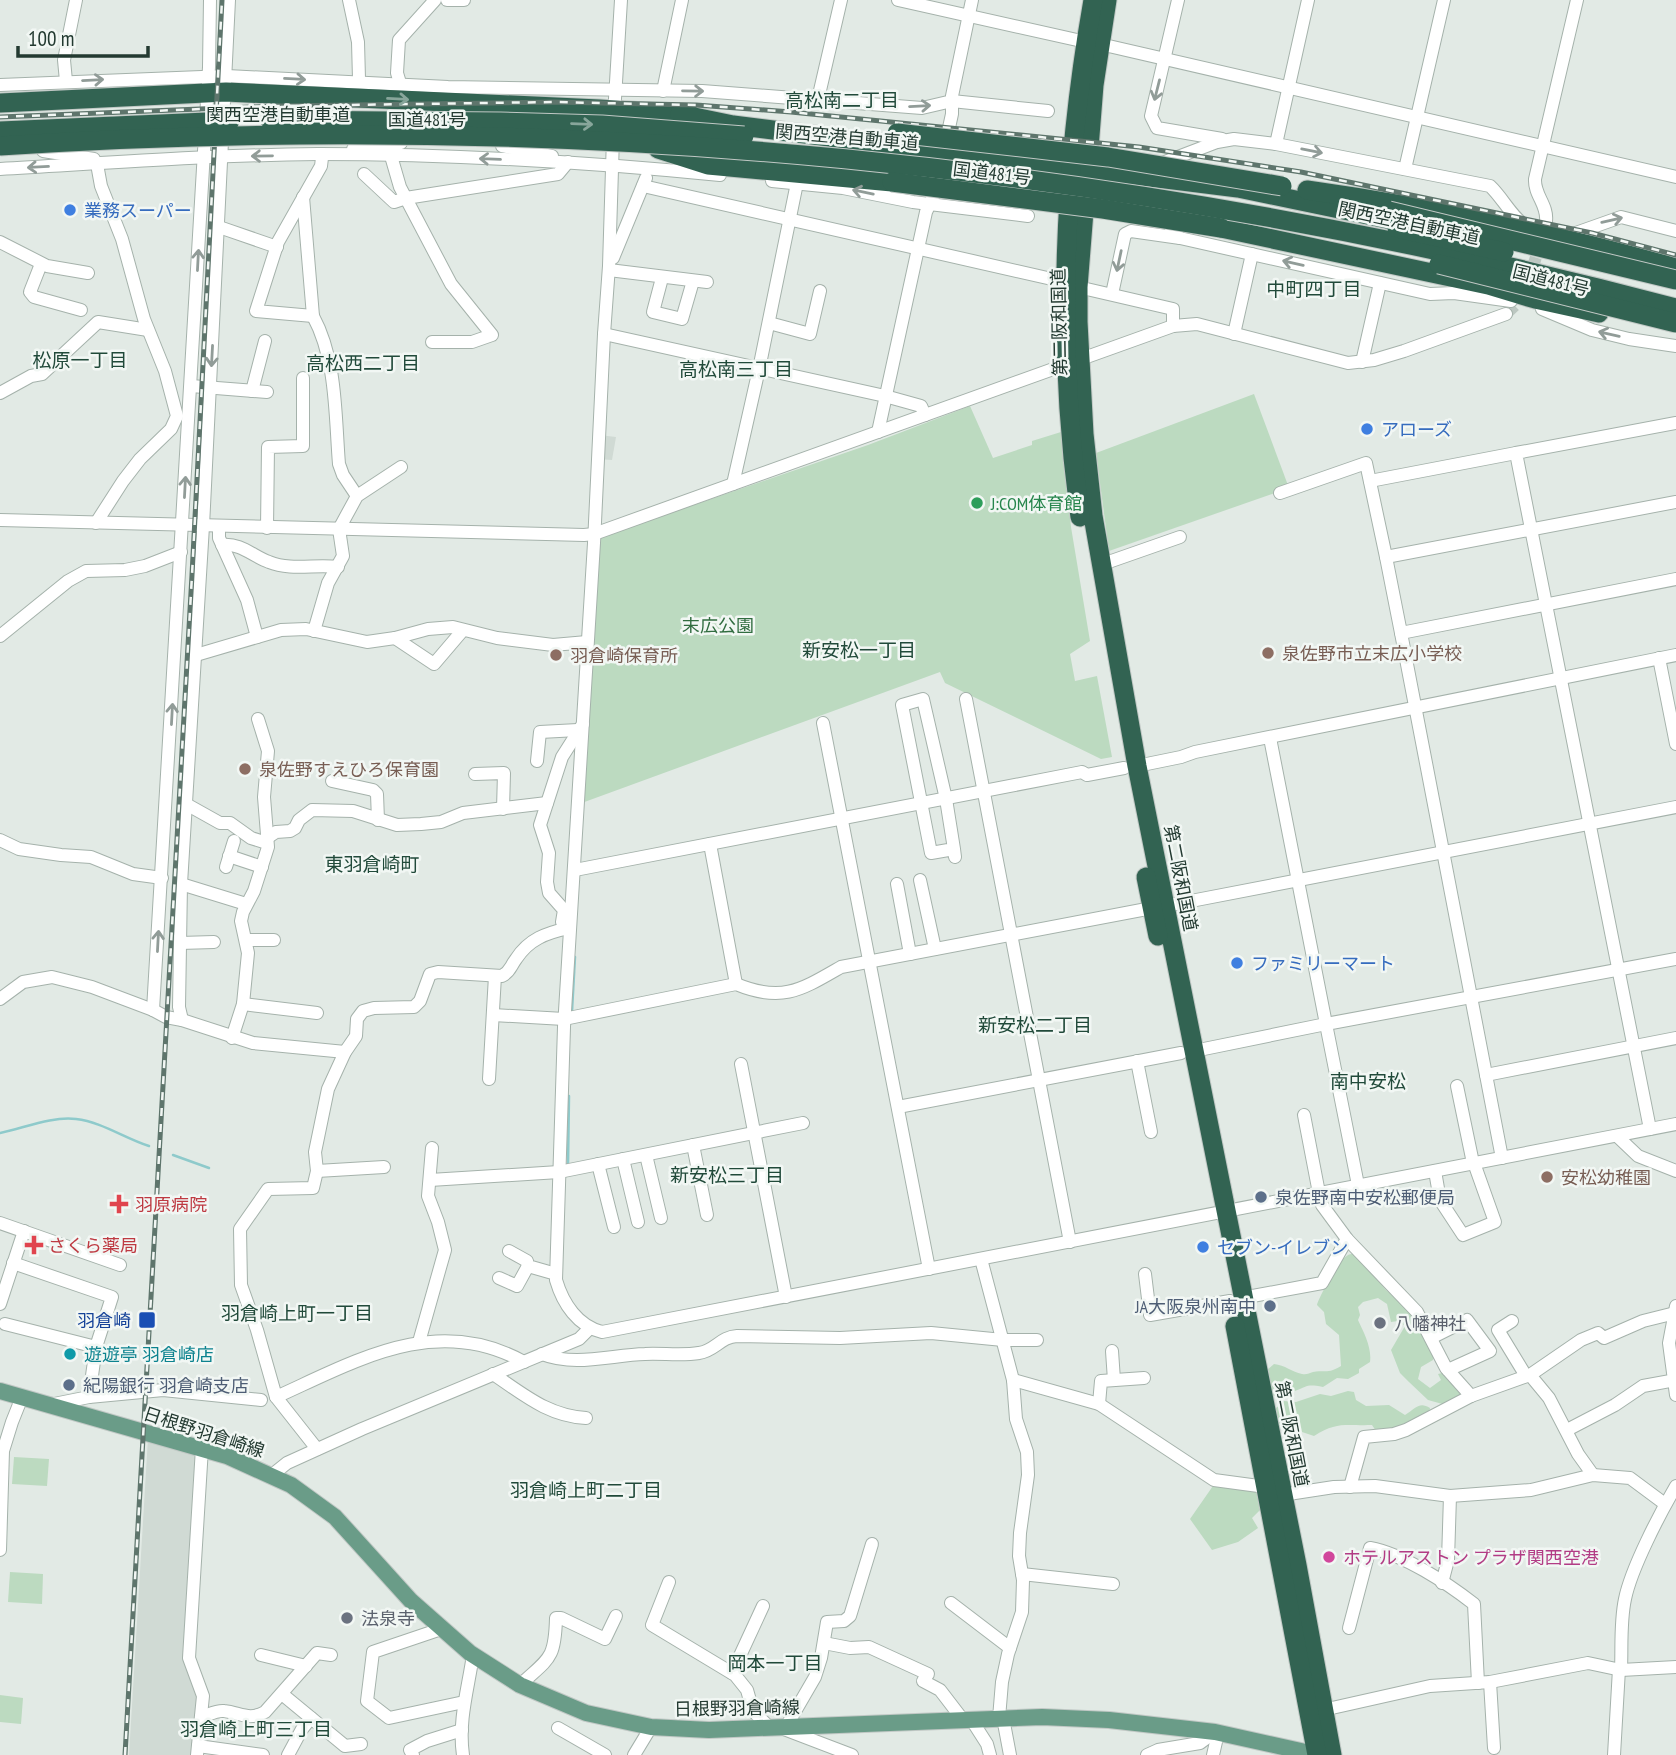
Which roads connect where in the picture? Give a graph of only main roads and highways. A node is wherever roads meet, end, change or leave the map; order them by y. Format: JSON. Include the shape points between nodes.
{"nodes":[{"id":1,"x":1093,"y":0,"type":"edge"},
{"id":2,"x":1107,"y":0,"type":"edge"},
{"id":3,"x":1093,"y":43,"type":"junction"},
{"id":4,"x":0,"y":103,"type":"edge"},
{"id":5,"x":680,"y":114,"type":"junction"},
{"id":6,"x":0,"y":131,"type":"edge"},
{"id":7,"x":0,"y":148,"type":"edge"},
{"id":8,"x":657,"y":148,"type":"junction"},
{"id":9,"x":1080,"y":168,"type":"junction"},
{"id":10,"x":1293,"y":191,"type":"junction"},
{"id":11,"x":1077,"y":192,"type":"junction"},
{"id":12,"x":1303,"y":226,"type":"junction"},
{"id":13,"x":1258,"y":235,"type":"junction"},
{"id":14,"x":1401,"y":255,"type":"junction"},
{"id":15,"x":1676,"y":268,"type":"edge"},
{"id":16,"x":1676,"y":282,"type":"edge"},
{"id":17,"x":1676,"y":295,"type":"edge"},
{"id":18,"x":1676,"y":311,"type":"edge"},
{"id":19,"x":1676,"y":324,"type":"edge"},
{"id":20,"x":1073,"y":362,"type":"junction"},
{"id":21,"x":1131,"y":767,"type":"junction"},
{"id":22,"x":0,"y":1391,"type":"edge"},
{"id":23,"x":1274,"y":1491,"type":"junction"},
{"id":24,"x":1273,"y":1749,"type":"edge"},
{"id":25,"x":1318,"y":1755,"type":"edge"},
{"id":26,"x":1332,"y":1755,"type":"edge"}],
"edges":[{"from":1,"to":3,"type":"highway","name":"第二阪和国道"},
{"from":2,"to":3,"type":"highway","name":"第二阪和国道"},
{"from":3,"to":9,"type":"highway","name":"第二阪和国道"},
{"from":4,"to":5,"type":"highway","name":"国道481号","one_way":true,"via":[[157,94],[217,84],[279,94],[615,99]]},
{"from":5,"to":9,"type":"highway","via":[[733,125]]},
{"from":5,"to":10,"type":"highway","name":"国道481号","bridge":true,"via":[[807,123],[1108,157]]},
{"from":6,"to":17,"type":"highway","name":"関西空港自動車道","one_way":true,"bridge":true,"via":[[194,122],[427,120],[602,125],[758,137],[951,156],[1218,194],[1473,244]]},
{"from":7,"to":8,"type":"highway","name":"国道481号","via":[[213,149],[451,139],[612,155]]},
{"from":7,"to":18,"type":"highway","name":"関西空港自動車道","bridge":true,"via":[[210,135],[424,135],[718,147],[938,167],[1118,191],[1295,222],[1501,264]]},
{"from":8,"to":11,"type":"highway"},
{"from":8,"to":13,"type":"highway","name":"国道481号","bridge":true,"via":[[708,164],[1103,209]]},
{"from":9,"to":10,"type":"highway"},
{"from":9,"to":11,"type":"highway","name":"第二阪和国道"},
{"from":10,"to":15,"type":"highway","name":"国道481号","via":[[1393,202]]},
{"from":10,"to":16,"type":"highway","bridge":true},
{"from":10,"to":16,"type":"highway","via":[[1573,263]]},
{"from":11,"to":12,"type":"highway","via":[[1210,208]]},
{"from":11,"to":20,"type":"highway","name":"第二阪和国道"},
{"from":12,"to":14,"type":"highway"},
{"from":12,"to":18,"type":"highway"},
{"from":13,"to":14,"type":"highway"},
{"from":13,"to":19,"type":"highway","name":"国道481号","via":[[1629,320]]},
{"from":14,"to":19,"type":"highway","bridge":true},
{"from":20,"to":21,"type":"highway","name":"第二阪和国道"},
{"from":20,"to":21,"type":"highway","name":"第二阪和国道","via":[[1072,454],[1088,570]]},
{"from":21,"to":23,"type":"highway","name":"第二阪和国道"},
{"from":22,"to":24,"type":"main road","name":"日根野羽倉崎線","via":[[202,1448],[291,1485],[335,1517],[411,1601],[473,1655],[520,1685],[586,1713],[651,1727],[709,1730],[1001,1718],[1109,1720],[1217,1732]]},
{"from":23,"to":25,"type":"highway","name":"第二阪和国道"},
{"from":23,"to":26,"type":"highway","name":"第二阪和国道"},
{"from":24,"to":25,"type":"main road","name":"日根野羽倉崎線"}]}
